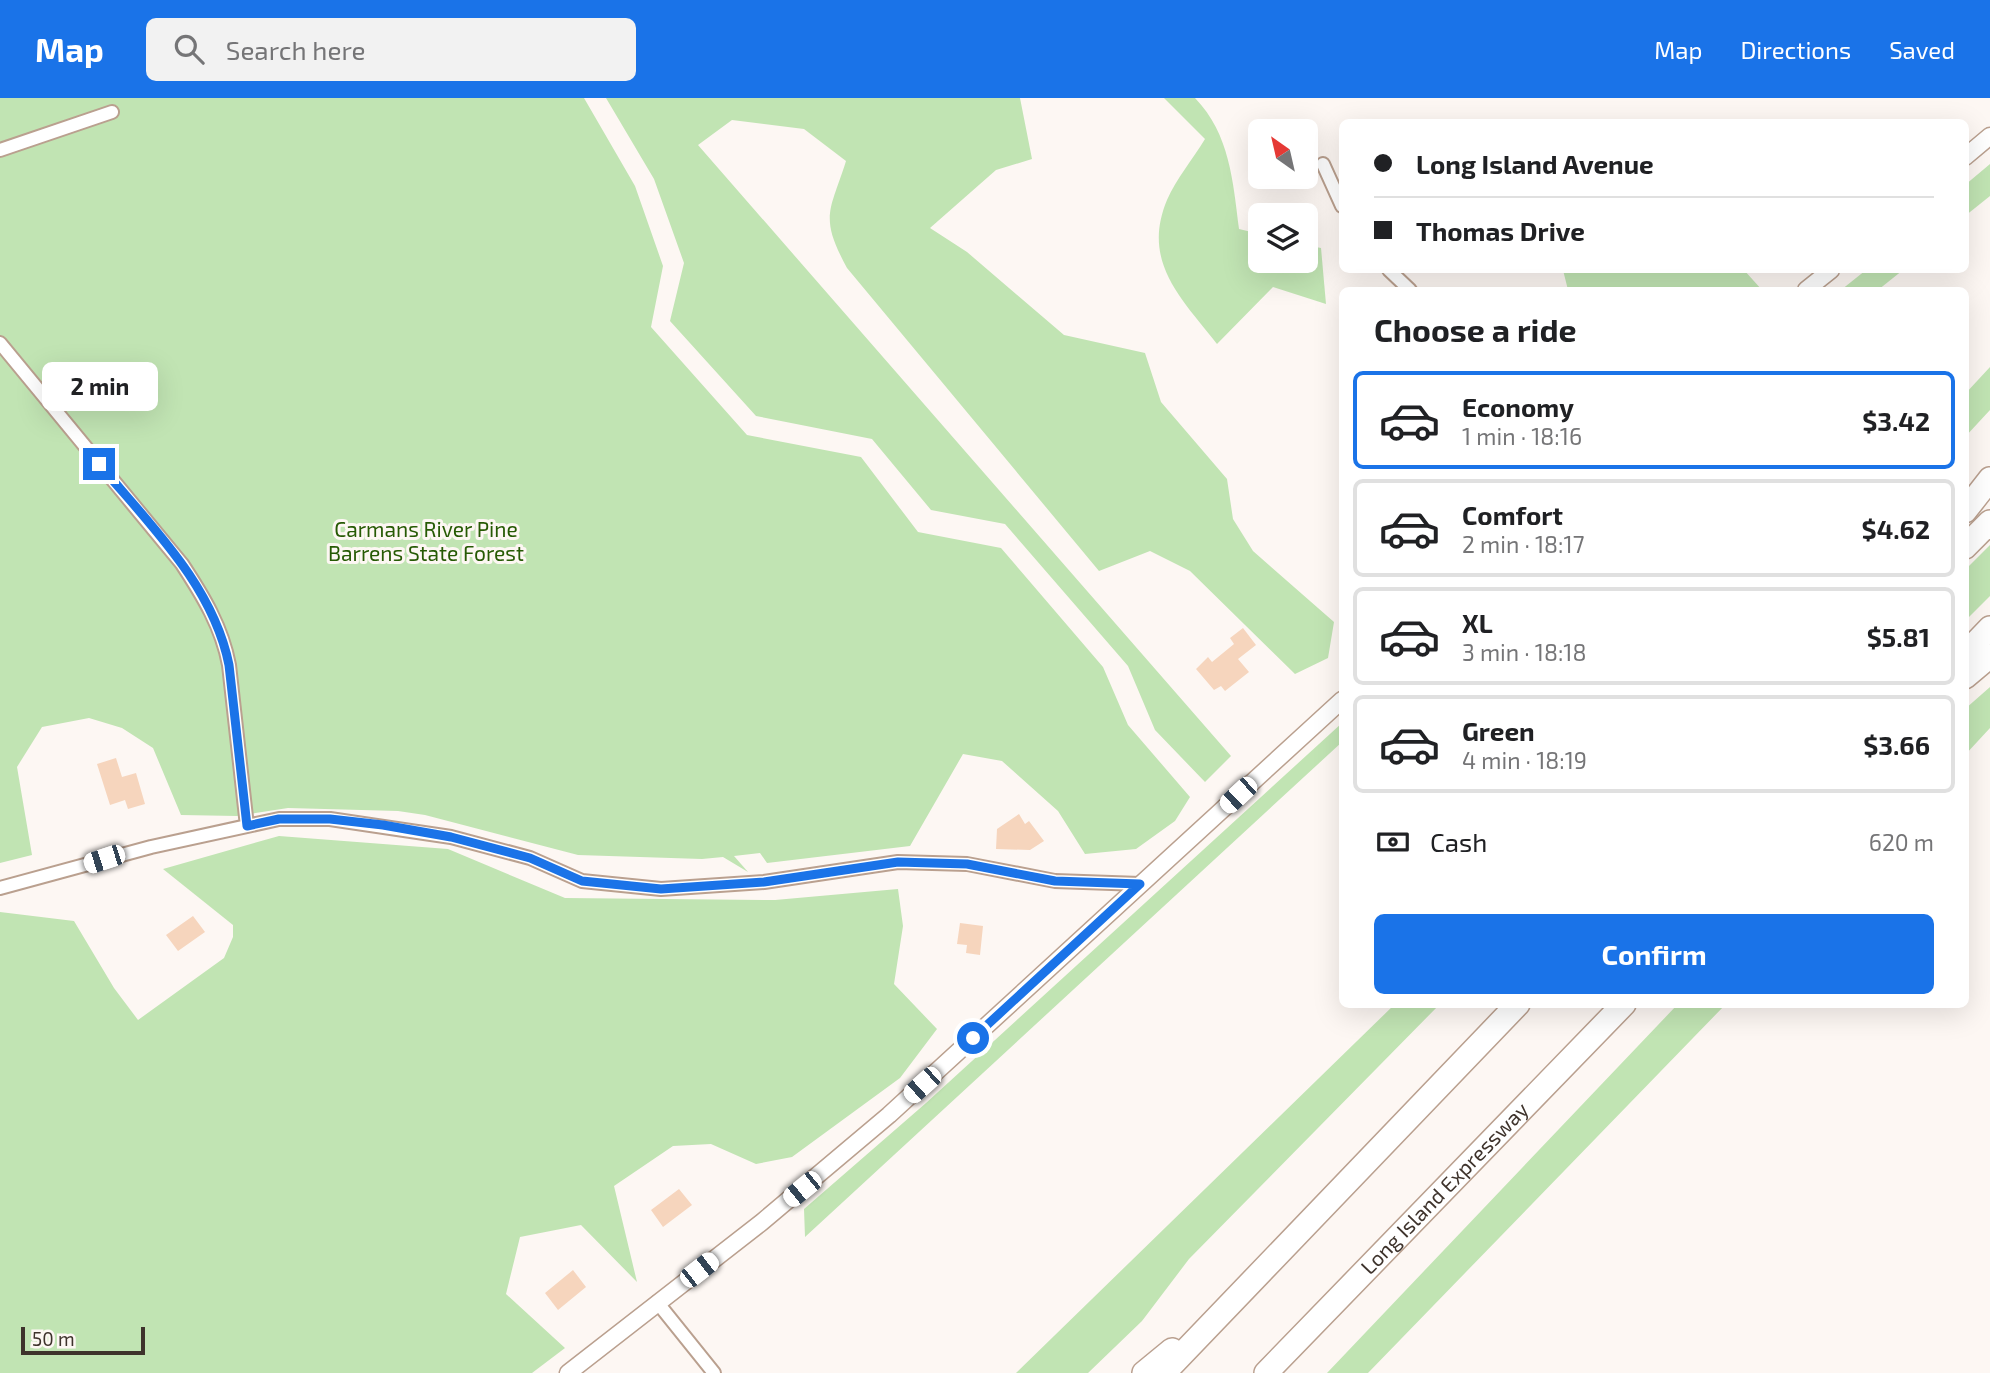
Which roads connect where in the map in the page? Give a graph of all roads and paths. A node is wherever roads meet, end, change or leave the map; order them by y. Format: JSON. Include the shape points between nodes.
{"nodes":[{"id":1,"x":112,"y":112,"type":"dead end"},
{"id":2,"x":1990,"y":136,"type":"edge"},
{"id":3,"x":0,"y":150,"type":"edge"},
{"id":4,"x":1969,"y":154,"type":"edge"},
{"id":5,"x":1323,"y":164,"type":"dead end"},
{"id":6,"x":1339,"y":199,"type":"edge"},
{"id":7,"x":1392,"y":273,"type":"edge"},
{"id":8,"x":1827,"y":273,"type":"edge"},
{"id":9,"x":1407,"y":287,"type":"edge"},
{"id":10,"x":1810,"y":287,"type":"edge"},
{"id":11,"x":0,"y":343,"type":"edge"},
{"id":12,"x":1990,"y":479,"type":"edge"},
{"id":13,"x":1969,"y":506,"type":"edge"},
{"id":14,"x":1990,"y":522,"type":"edge"},
{"id":15,"x":1969,"y":543,"type":"edge"},
{"id":16,"x":1990,"y":628,"type":"edge"},
{"id":17,"x":1969,"y":650,"type":"edge"},
{"id":18,"x":1990,"y":656,"type":"edge"},
{"id":19,"x":1969,"y":674,"type":"edge"},
{"id":20,"x":1339,"y":703,"type":"edge"},
{"id":21,"x":247,"y":826,"type":"junction"},
{"id":22,"x":1140,"y":884,"type":"junction"},
{"id":23,"x":0,"y":888,"type":"edge"},
{"id":24,"x":1514,"y":1008,"type":"edge"},
{"id":25,"x":1620,"y":1008,"type":"edge"},
{"id":26,"x":1239,"y":1295,"type":"junction"},
{"id":27,"x":657,"y":1302,"type":"junction"},
{"id":28,"x":568,"y":1373,"type":"edge"},
{"id":29,"x":714,"y":1373,"type":"edge"},
{"id":30,"x":1144,"y":1373,"type":"edge"},
{"id":31,"x":1164,"y":1373,"type":"edge"},
{"id":32,"x":1266,"y":1373,"type":"edge"}],
"edges":[{"from":1,"to":3,"type":"street"},
{"from":2,"to":4,"type":"street"},
{"from":5,"to":6,"type":"street"},
{"from":7,"to":9,"type":"street"},
{"from":8,"to":10,"type":"street"},
{"from":11,"to":21,"type":"street","via":[[182,564],[208,603],[229,665]]},
{"from":12,"to":13,"type":"highway"},
{"from":14,"to":15,"type":"highway"},
{"from":16,"to":17,"type":"highway"},
{"from":18,"to":19,"type":"highway"},
{"from":20,"to":22,"type":"street"},
{"from":21,"to":22,"type":"street","via":[[279,819],[383,825],[530,858],[582,881],[661,889],[764,882],[898,862],[967,864],[1055,881]]},
{"from":21,"to":23,"type":"street"},
{"from":22,"to":27,"type":"street","via":[[880,1123]]},
{"from":24,"to":26,"type":"highway"},
{"from":25,"to":32,"type":"highway","name":"Long Island Expressway"},
{"from":26,"to":30,"type":"highway"},
{"from":26,"to":31,"type":"highway"},
{"from":27,"to":28,"type":"street"},
{"from":27,"to":29,"type":"street"}]}
